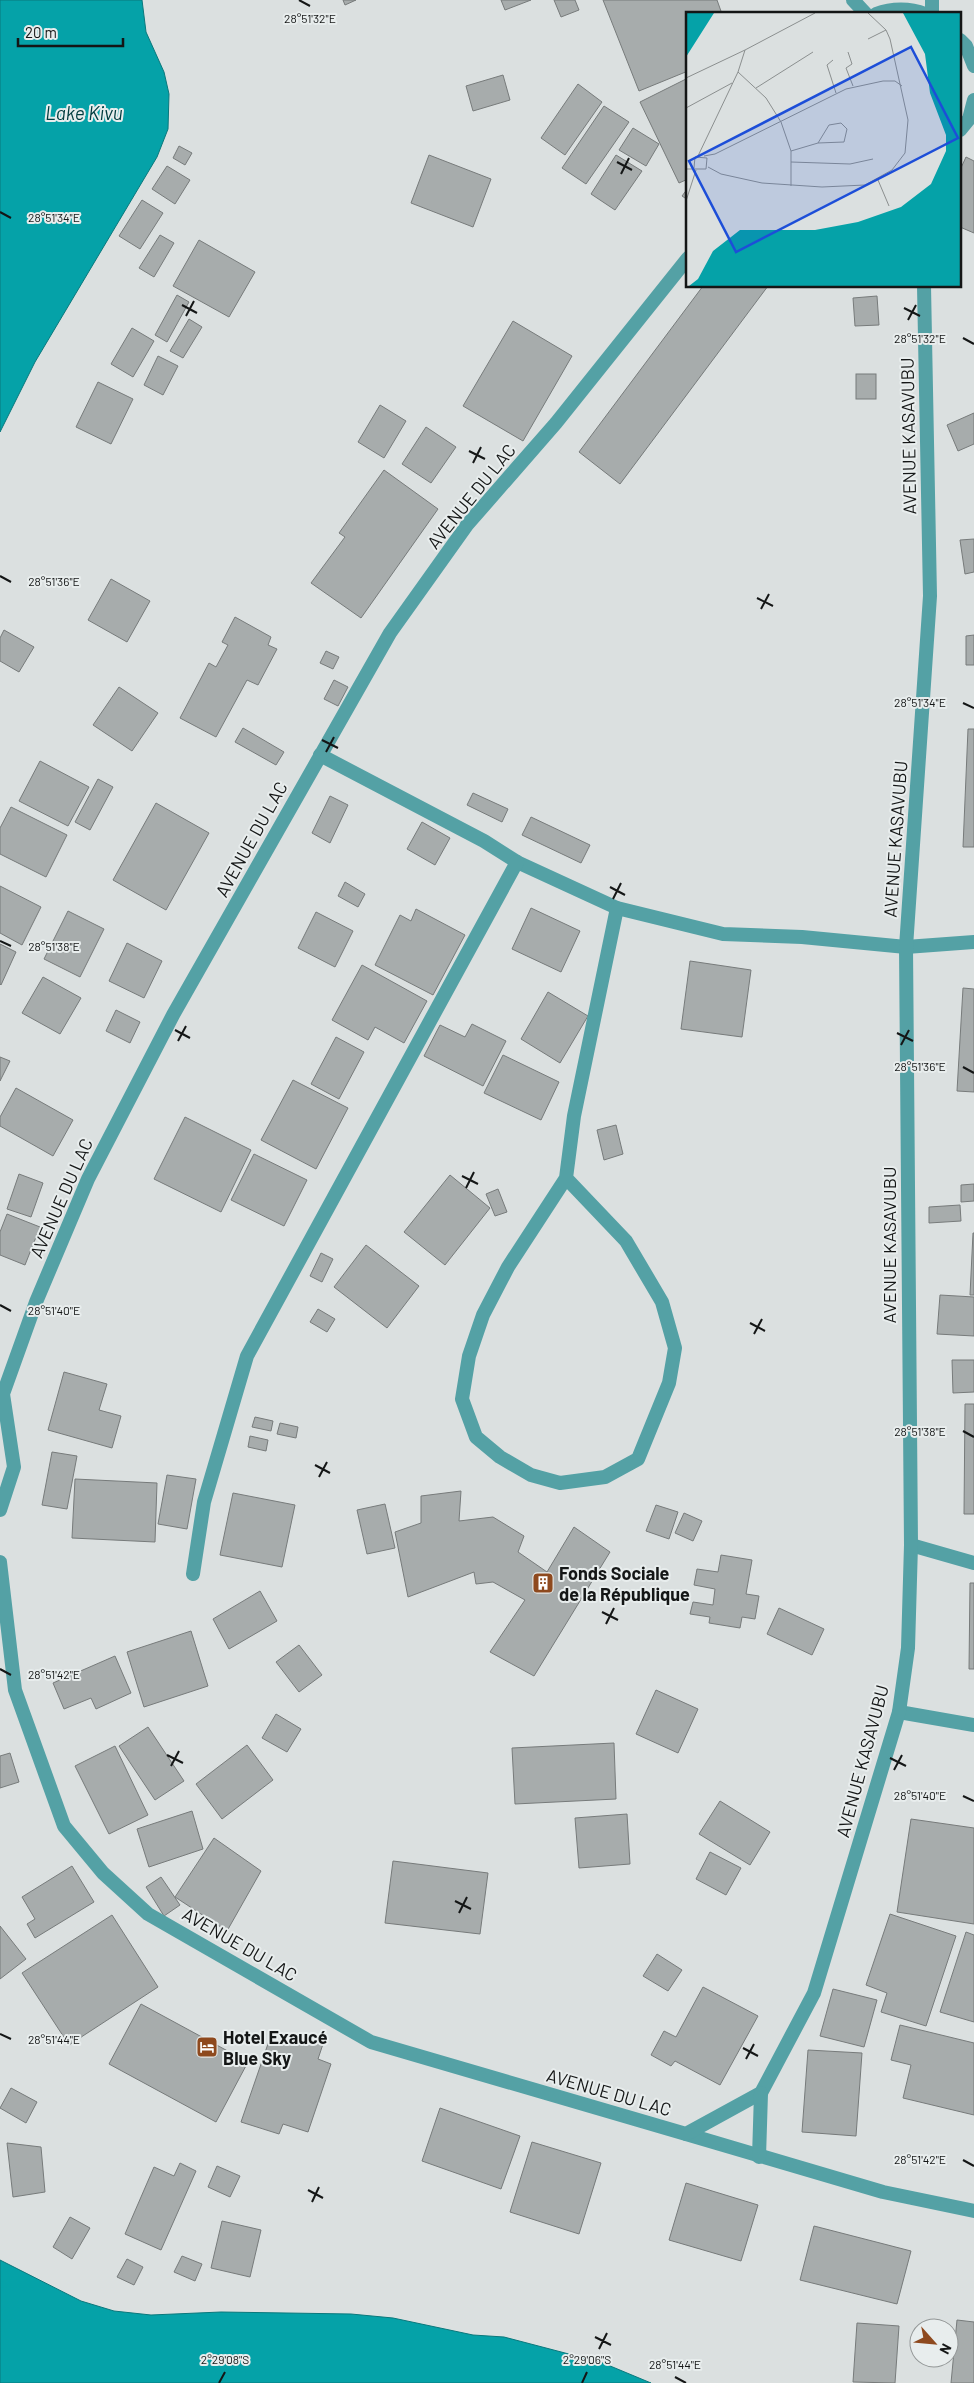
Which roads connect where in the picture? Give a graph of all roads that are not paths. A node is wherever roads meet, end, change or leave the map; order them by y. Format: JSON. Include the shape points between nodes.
{"nodes":[{"id":1,"x":853,"y":0,"type":"edge"},
{"id":2,"x":895,"y":5,"type":"edge"},
{"id":3,"x":864,"y":12,"type":"edge"},
{"id":4,"x":880,"y":12,"type":"edge"},
{"id":5,"x":916,"y":12,"type":"edge"},
{"id":6,"x":962,"y":42,"type":"edge"},
{"id":7,"x":974,"y":66,"type":"edge"},
{"id":8,"x":974,"y":100,"type":"edge"},
{"id":9,"x":962,"y":128,"type":"edge"},
{"id":10,"x":686,"y":260,"type":"edge"},
{"id":11,"x":924,"y":288,"type":"edge"},
{"id":12,"x":320,"y":755,"type":"junction"},
{"id":13,"x":517,"y":862,"type":"junction"},
{"id":14,"x":617,"y":908,"type":"junction"},
{"id":15,"x":974,"y":942,"type":"edge"},
{"id":16,"x":906,"y":947,"type":"junction"},
{"id":17,"x":566,"y":1178,"type":"junction"},
{"id":18,"x":0,"y":1510,"type":"edge"},
{"id":19,"x":911,"y":1545,"type":"junction"},
{"id":20,"x":0,"y":1562,"type":"edge"},
{"id":21,"x":974,"y":1563,"type":"edge"},
{"id":22,"x":193,"y":1574,"type":"dead end"},
{"id":23,"x":899,"y":1712,"type":"junction"},
{"id":24,"x":974,"y":1725,"type":"edge"},
{"id":25,"x":761,"y":2093,"type":"junction"},
{"id":26,"x":686,"y":2134,"type":"junction"},
{"id":27,"x":759,"y":2156,"type":"junction"},
{"id":28,"x":974,"y":2211,"type":"edge"}],
"edges":[{"from":1,"to":3,"type":"street"},
{"from":2,"to":4,"type":"street"},
{"from":2,"to":5,"type":"street"},
{"from":6,"to":7,"type":"street"},
{"from":8,"to":9,"type":"street","via":[[969,119]]},
{"from":10,"to":12,"type":"street","name":"AVENUE DU LAC","via":[[556,423],[467,525],[390,633]]},
{"from":11,"to":16,"type":"street","name":"AVENUE KASAVUBU","via":[[930,596]]},
{"from":12,"to":13,"type":"street","via":[[484,841]]},
{"from":12,"to":18,"type":"street","name":"AVENUE DU LAC","via":[[173,1015],[88,1179],[36,1302],[3,1394],[14,1467]]},
{"from":13,"to":14,"type":"street"},
{"from":13,"to":22,"type":"street","via":[[247,1356],[204,1502]]},
{"from":14,"to":16,"type":"street","via":[[723,934],[802,937]]},
{"from":14,"to":17,"type":"street","via":[[574,1116]]},
{"from":15,"to":16,"type":"street"},
{"from":16,"to":19,"type":"street","name":"AVENUE KASAVUBU"},
{"from":17,"to":17,"type":"street","via":[[508,1267],[483,1315],[469,1356],[462,1398],[476,1437],[500,1458],[530,1475],[560,1483],[605,1477],[638,1459],[669,1383],[675,1348],[662,1302],[626,1241]]},
{"from":19,"to":21,"type":"street"},
{"from":19,"to":23,"type":"street","name":"AVENUE KASAVUBU","via":[[908,1648]]},
{"from":20,"to":26,"type":"street","name":"AVENUE DU LAC","via":[[15,1690],[64,1826],[103,1873],[148,1914],[372,2042]]},
{"from":23,"to":24,"type":"street"},
{"from":23,"to":25,"type":"street","name":"AVENUE KASAVUBU","via":[[814,1993]]},
{"from":25,"to":26,"type":"street"},
{"from":25,"to":27,"type":"street"},
{"from":26,"to":27,"type":"street","name":"AVENUE DU LAC"},
{"from":27,"to":28,"type":"street","name":"AVENUE DU LAC","via":[[883,2192]]}]}
